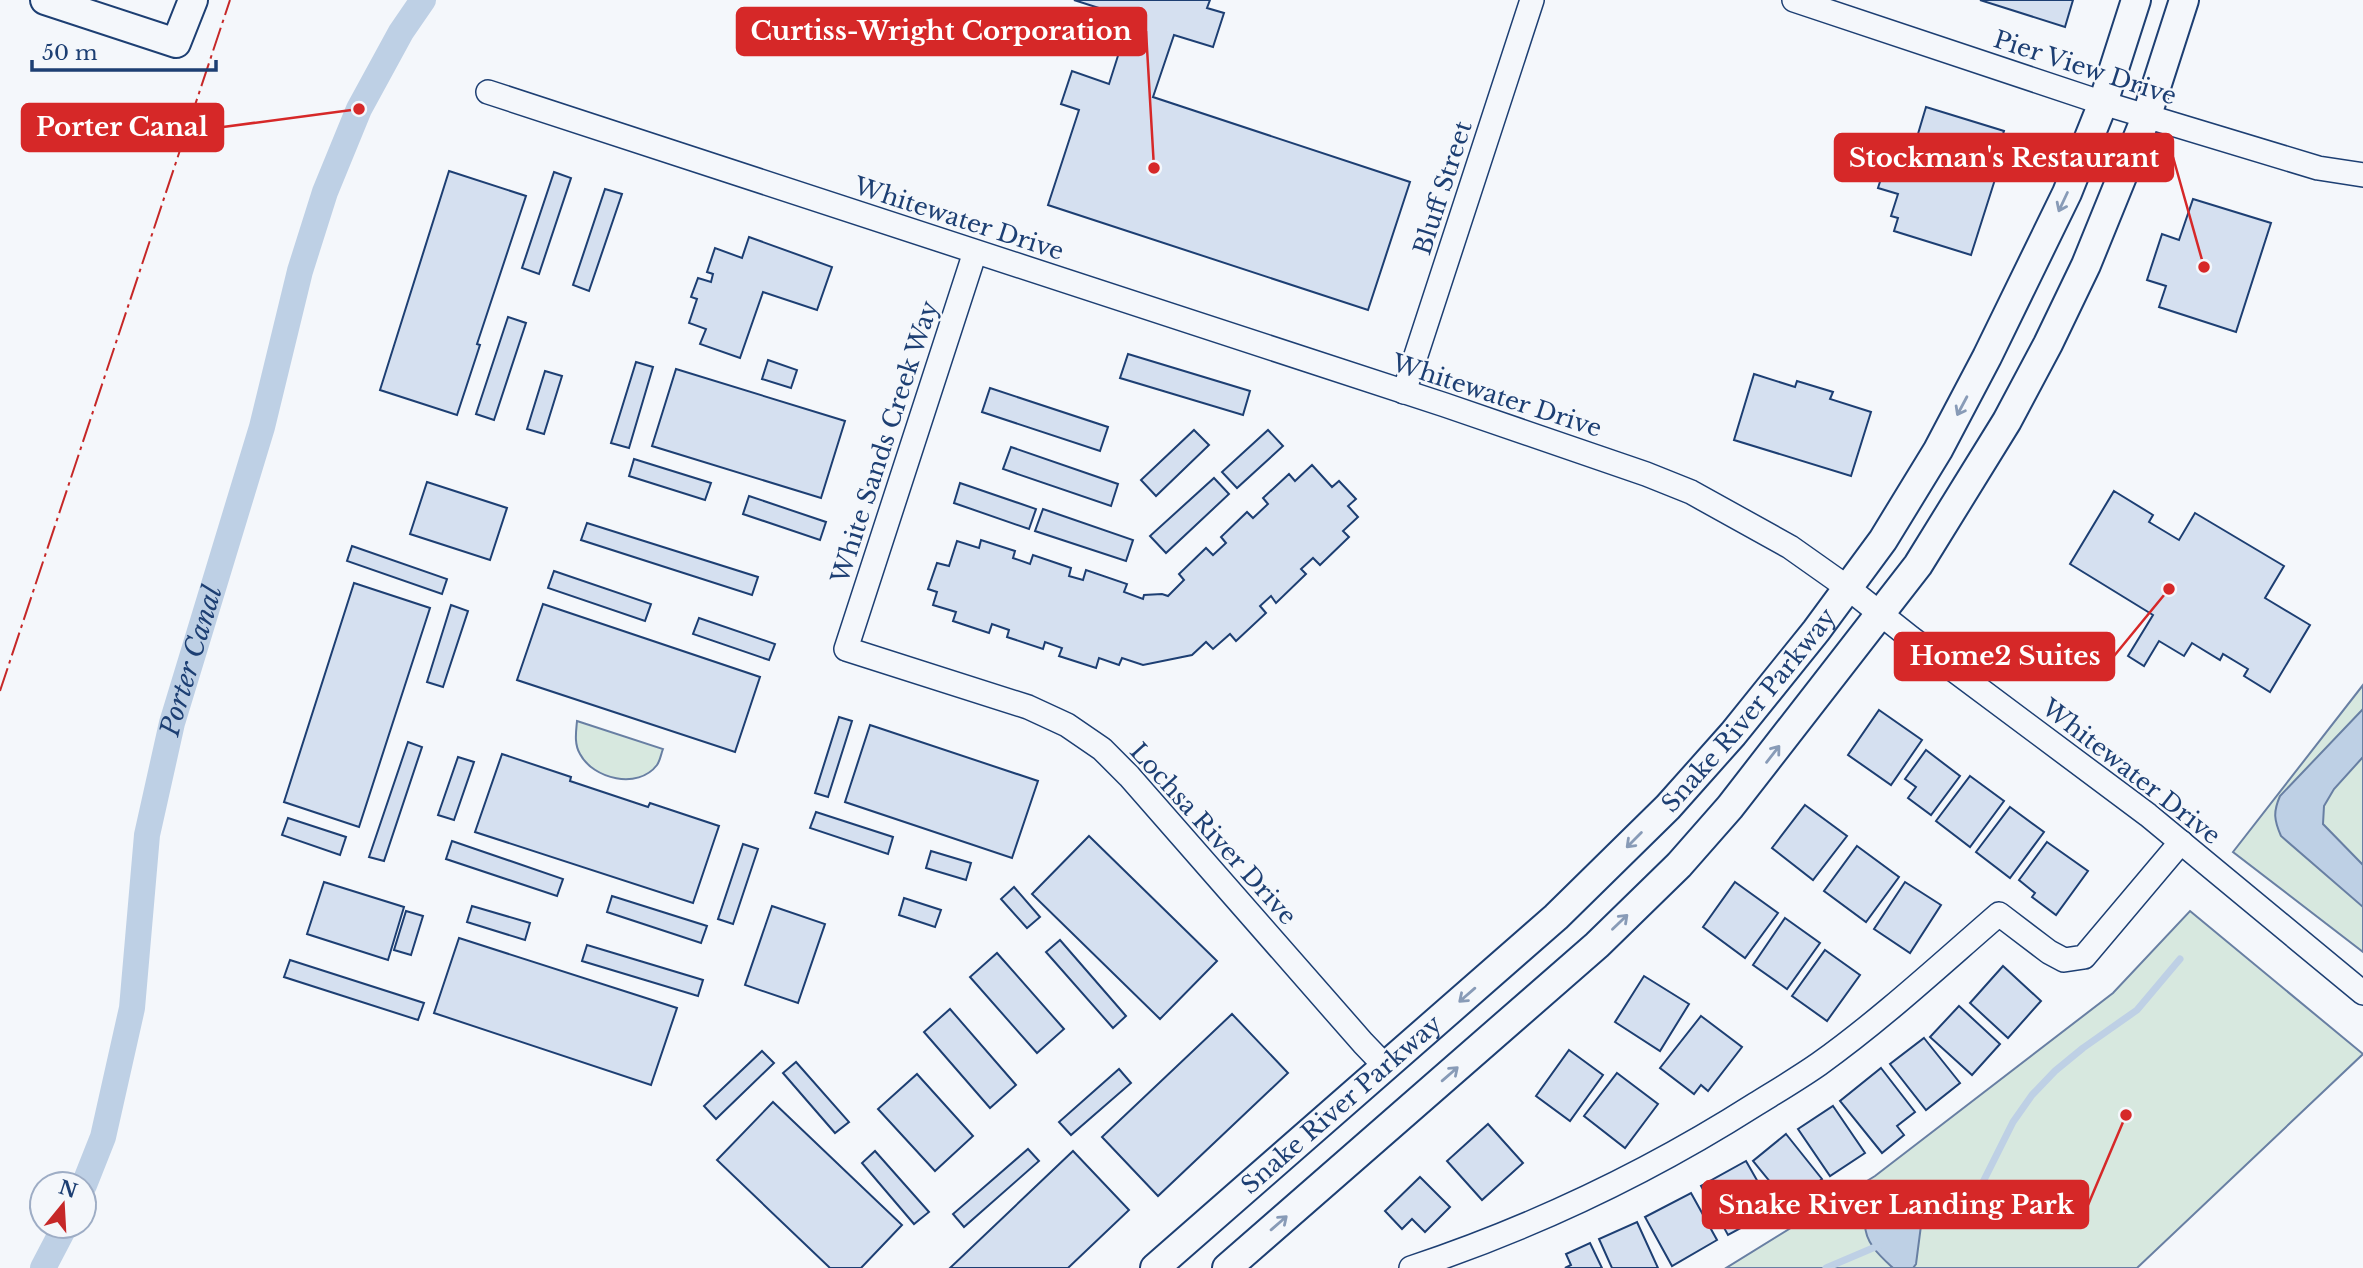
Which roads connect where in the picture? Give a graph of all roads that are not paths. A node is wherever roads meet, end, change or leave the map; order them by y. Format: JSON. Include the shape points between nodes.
{"nodes":[{"id":1,"x":45,"y":0,"type":"edge"},
{"id":2,"x":193,"y":0,"type":"edge"},
{"id":3,"x":1532,"y":0,"type":"edge"},
{"id":4,"x":1794,"y":0,"type":"edge"},
{"id":5,"x":2136,"y":0,"type":"edge"},
{"id":6,"x":2184,"y":0,"type":"edge"},
{"id":7,"x":488,"y":92,"type":"dead end"},
{"id":8,"x":2103,"y":103,"type":"junction"},
{"id":9,"x":2147,"y":115,"type":"junction"},
{"id":10,"x":2363,"y":175,"type":"edge"},
{"id":11,"x":975,"y":252,"type":"junction"},
{"id":12,"x":1404,"y":392,"type":"junction"},
{"id":13,"x":1848,"y":587,"type":"junction"},
{"id":14,"x":1880,"y":613,"type":"junction"},
{"id":15,"x":846,"y":649,"type":"joint"},
{"id":16,"x":2181,"y":842,"type":"junction"},
{"id":17,"x":2363,"y":993,"type":"edge"},
{"id":18,"x":1386,"y":1067,"type":"junction"},
{"id":19,"x":1235,"y":1266,"type":"edge"},
{"id":20,"x":1155,"y":1268,"type":"edge"},
{"id":21,"x":1411,"y":1268,"type":"edge"}],
"edges":[{"from":1,"to":2,"type":"street","via":[[176,43]]},
{"from":3,"to":12,"type":"street","name":"Bluff Street"},
{"from":4,"to":8,"type":"street","name":"Pier View Drive"},
{"from":5,"to":8,"type":"street","name":"Snake River Parkway"},
{"from":6,"to":9,"type":"street","name":"Snake River Parkway"},
{"from":7,"to":11,"type":"street","name":"Whitewater Drive"},
{"from":8,"to":9,"type":"street","name":"Pier View Drive"},
{"from":8,"to":13,"type":"street","name":"Snake River Parkway","one_way":true,"via":[[2047,236],[1938,450]]},
{"from":9,"to":10,"type":"street","name":"Pier View Drive","via":[[2318,168]]},
{"from":9,"to":14,"type":"street","name":"Snake River Parkway","via":[[2086,265],[2013,410],[1918,565]]},
{"from":11,"to":12,"type":"street","name":"Whitewater Drive"},
{"from":11,"to":15,"type":"street","name":"White Sands Creek Way"},
{"from":12,"to":13,"type":"street","name":"Whitewater Drive","via":[[1691,492],[1790,547]]},
{"from":13,"to":14,"type":"street","name":"Whitewater Drive"},
{"from":13,"to":18,"type":"street","name":"Snake River Parkway","one_way":true,"via":[[1668,807],[1556,917]]},
{"from":14,"to":16,"type":"street","name":"Whitewater Drive"},
{"from":19,"to":14,"type":"street","name":"Snake River Parkway","one_way":true,"via":[[1586,954],[1679,865],[1747,786]]},
{"from":15,"to":18,"type":"street","name":"Lochsa River Drive","via":[[1028,707],[1067,725],[1102,749]]},
{"from":16,"to":17,"type":"street","name":"Whitewater Drive"},
{"from":16,"to":21,"type":"street","via":[[2084,957],[2064,960],[1999,914],[1818,1065],[1693,1143],[1595,1196]]},
{"from":18,"to":20,"type":"street","name":"Snake River Parkway"}]}
